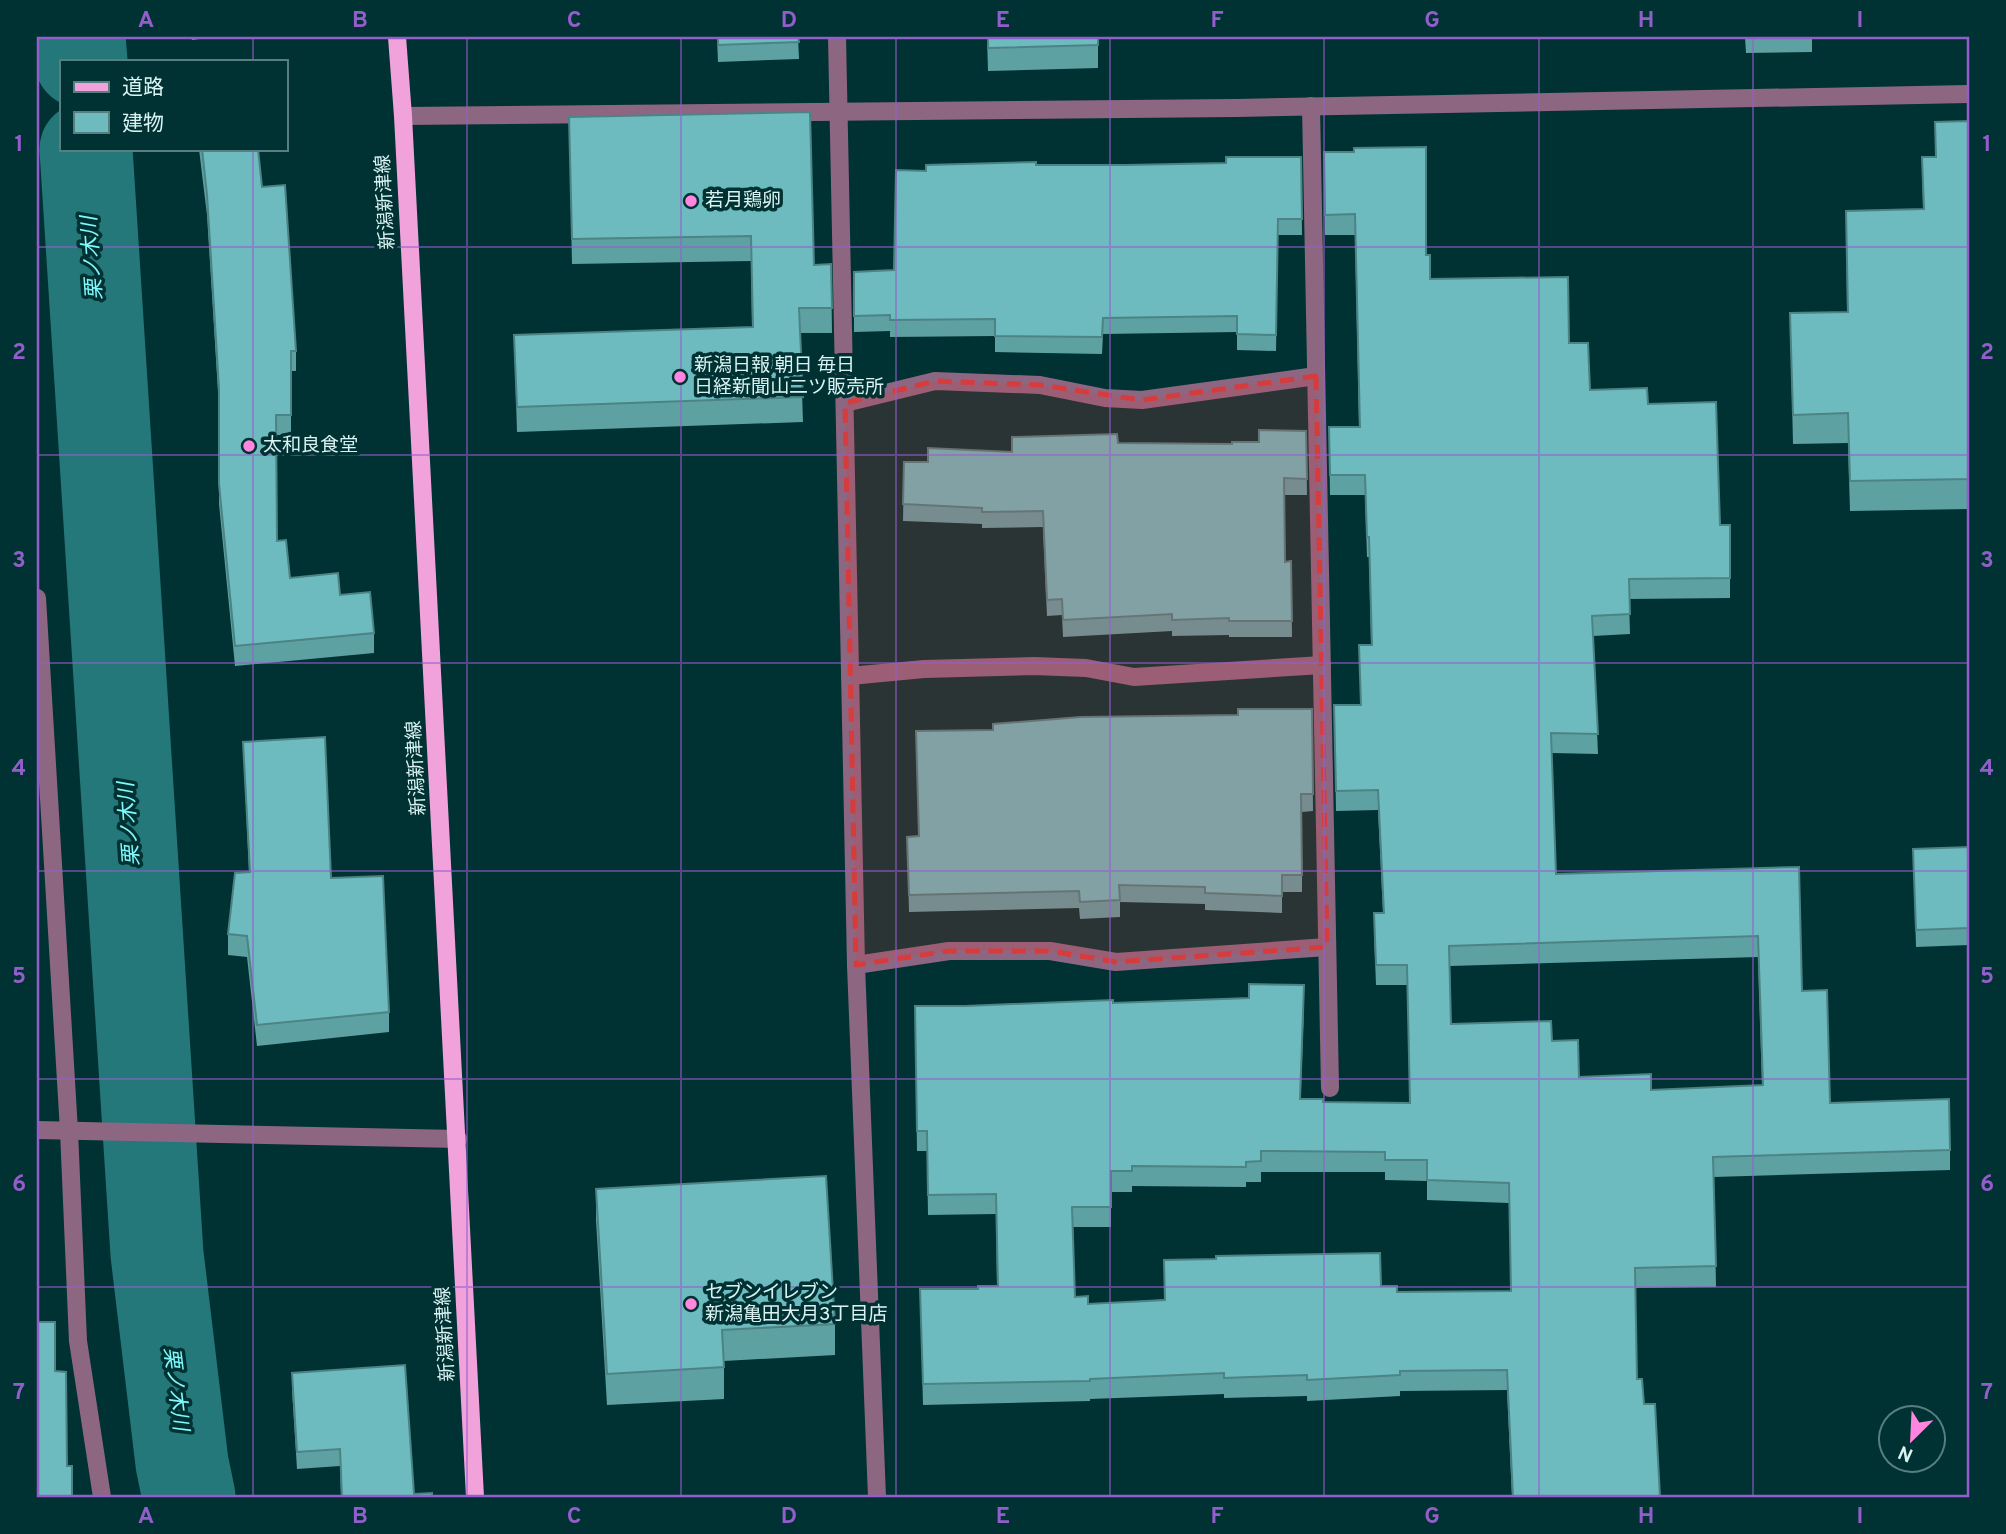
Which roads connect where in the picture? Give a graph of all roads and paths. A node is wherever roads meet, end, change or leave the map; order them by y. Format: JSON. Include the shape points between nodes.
{"nodes":[{"id":1,"x":397,"y":37,"type":"edge"},
{"id":2,"x":837,"y":37,"type":"edge"},
{"id":3,"x":1969,"y":94,"type":"edge"},
{"id":4,"x":1311,"y":106,"type":"junction"},
{"id":5,"x":839,"y":111,"type":"junction"},
{"id":6,"x":403,"y":116,"type":"junction"},
{"id":7,"x":1316,"y":376,"type":"junction"},
{"id":8,"x":845,"y":404,"type":"junction"},
{"id":9,"x":37,"y":598,"type":"edge"},
{"id":10,"x":39,"y":661,"type":"edge"},
{"id":11,"x":1322,"y":665,"type":"junction"},
{"id":12,"x":850,"y":676,"type":"junction"},
{"id":13,"x":1327,"y":947,"type":"junction"},
{"id":14,"x":856,"y":965,"type":"junction"},
{"id":15,"x":1329,"y":1088,"type":"dead end"},
{"id":16,"x":37,"y":1130,"type":"edge"},
{"id":17,"x":69,"y":1130,"type":"junction"},
{"id":18,"x":457,"y":1139,"type":"junction"},
{"id":19,"x":102,"y":1497,"type":"edge"},
{"id":20,"x":475,"y":1497,"type":"edge"},
{"id":21,"x":877,"y":1497,"type":"edge"}],
"edges":[{"from":1,"to":6,"type":"main road","name":"新潟新津線"},
{"from":2,"to":5,"type":"street"},
{"from":3,"to":4,"type":"street"},
{"from":4,"to":5,"type":"street"},
{"from":4,"to":7,"type":"street"},
{"from":5,"to":6,"type":"street"},
{"from":5,"to":8,"type":"street"},
{"from":6,"to":18,"type":"main road","name":"新潟新津線"},
{"from":7,"to":8,"type":"street","via":[[1142,400],[1040,385],[934,381]]},
{"from":7,"to":11,"type":"street"},
{"from":8,"to":12,"type":"street"},
{"from":9,"to":10,"type":"street"},
{"from":10,"to":17,"type":"street"},
{"from":11,"to":12,"type":"street","via":[[1134,677],[1086,668],[1034,666]]},
{"from":11,"to":13,"type":"street"},
{"from":12,"to":14,"type":"street"},
{"from":13,"to":14,"type":"street","via":[[1116,962],[1050,951],[949,951]]},
{"from":13,"to":15,"type":"street"},
{"from":14,"to":21,"type":"street"},
{"from":16,"to":17,"type":"street"},
{"from":17,"to":18,"type":"street"},
{"from":17,"to":19,"type":"street","via":[[78,1341]]},
{"from":18,"to":20,"type":"main road","name":"新潟新津線"}]}
